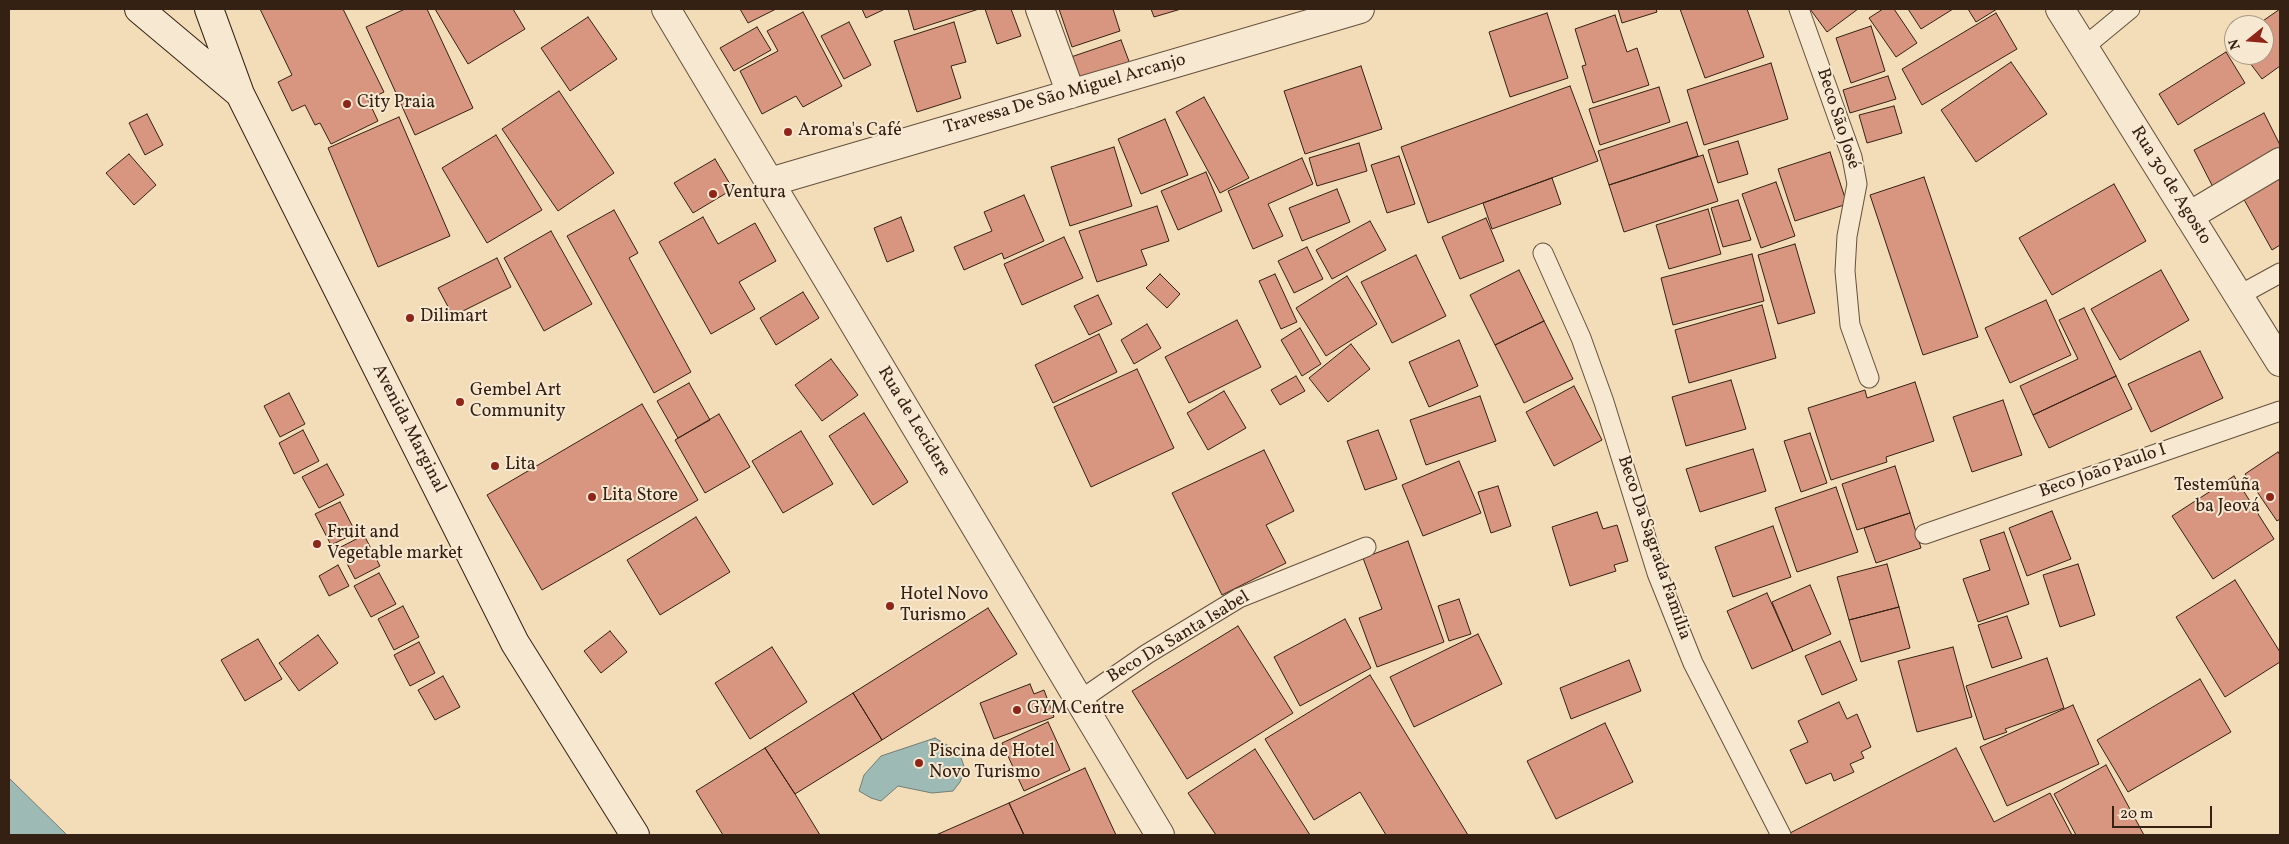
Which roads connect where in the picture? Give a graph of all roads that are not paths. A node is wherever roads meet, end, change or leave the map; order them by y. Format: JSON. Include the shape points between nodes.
{"nodes":[{"id":1,"x":138,"y":9,"type":"edge"},
{"id":2,"x":208,"y":9,"type":"edge"},
{"id":3,"x":666,"y":9,"type":"edge"},
{"id":4,"x":1040,"y":9,"type":"edge"},
{"id":5,"x":1360,"y":9,"type":"edge"},
{"id":6,"x":1799,"y":9,"type":"edge"},
{"id":7,"x":2060,"y":9,"type":"edge"},
{"id":8,"x":2130,"y":9,"type":"edge"},
{"id":9,"x":2084,"y":47,"type":"junction"},
{"id":10,"x":240,"y":94,"type":"junction"},
{"id":11,"x":1072,"y":94,"type":"junction"},
{"id":12,"x":2280,"y":162,"type":"edge"},
{"id":13,"x":770,"y":182,"type":"junction"},
{"id":14,"x":2189,"y":216,"type":"junction"},
{"id":15,"x":1543,"y":253,"type":"dead end"},
{"id":16,"x":2280,"y":273,"type":"edge"},
{"id":17,"x":2238,"y":296,"type":"junction"},
{"id":18,"x":2280,"y":362,"type":"edge"},
{"id":19,"x":1869,"y":378,"type":"dead end"},
{"id":20,"x":2280,"y":411,"type":"edge"},
{"id":21,"x":1925,"y":534,"type":"dead end"},
{"id":22,"x":1366,"y":547,"type":"dead end"},
{"id":23,"x":1079,"y":701,"type":"junction"},
{"id":24,"x":635,"y":835,"type":"edge"},
{"id":25,"x":1160,"y":835,"type":"edge"},
{"id":26,"x":1781,"y":835,"type":"edge"}],
"edges":[{"from":1,"to":10,"type":"street"},
{"from":2,"to":10,"type":"street","name":"Avenida Marginal"},
{"from":3,"to":13,"type":"street","name":"Rua de Lecidere"},
{"from":4,"to":11,"type":"street"},
{"from":5,"to":11,"type":"street","name":"Travessa De São Miguel Arcanjo"},
{"from":6,"to":19,"type":"lane","name":"Beco São José","via":[[1852,157],[1857,184],[1847,236],[1845,271],[1850,325]]},
{"from":7,"to":9,"type":"street","name":"Rua 30 de Agosto"},
{"from":8,"to":9,"type":"lane"},
{"from":9,"to":14,"type":"street","name":"Rua 30 de Agosto"},
{"from":10,"to":24,"type":"street","name":"Avenida Marginal","via":[[516,643]]},
{"from":11,"to":13,"type":"street","name":"Travessa De São Miguel Arcanjo"},
{"from":12,"to":14,"type":"street"},
{"from":13,"to":23,"type":"street","name":"Rua de Lecidere"},
{"from":14,"to":17,"type":"street","name":"Rua 30 de Agosto"},
{"from":15,"to":26,"type":"lane","name":"Beco Da Sagrada Família","via":[[1581,338],[1658,573],[1686,645],[1717,713]]},
{"from":16,"to":17,"type":"lane"},
{"from":17,"to":18,"type":"street","name":"Rua 30 de Agosto"},
{"from":20,"to":21,"type":"lane","name":"Beco João Paulo I"},
{"from":22,"to":23,"type":"lane","name":"Beco Da Santa Isabel","via":[[1239,598],[1146,654]]},
{"from":23,"to":25,"type":"street","name":"Rua de Lecidere"}]}
